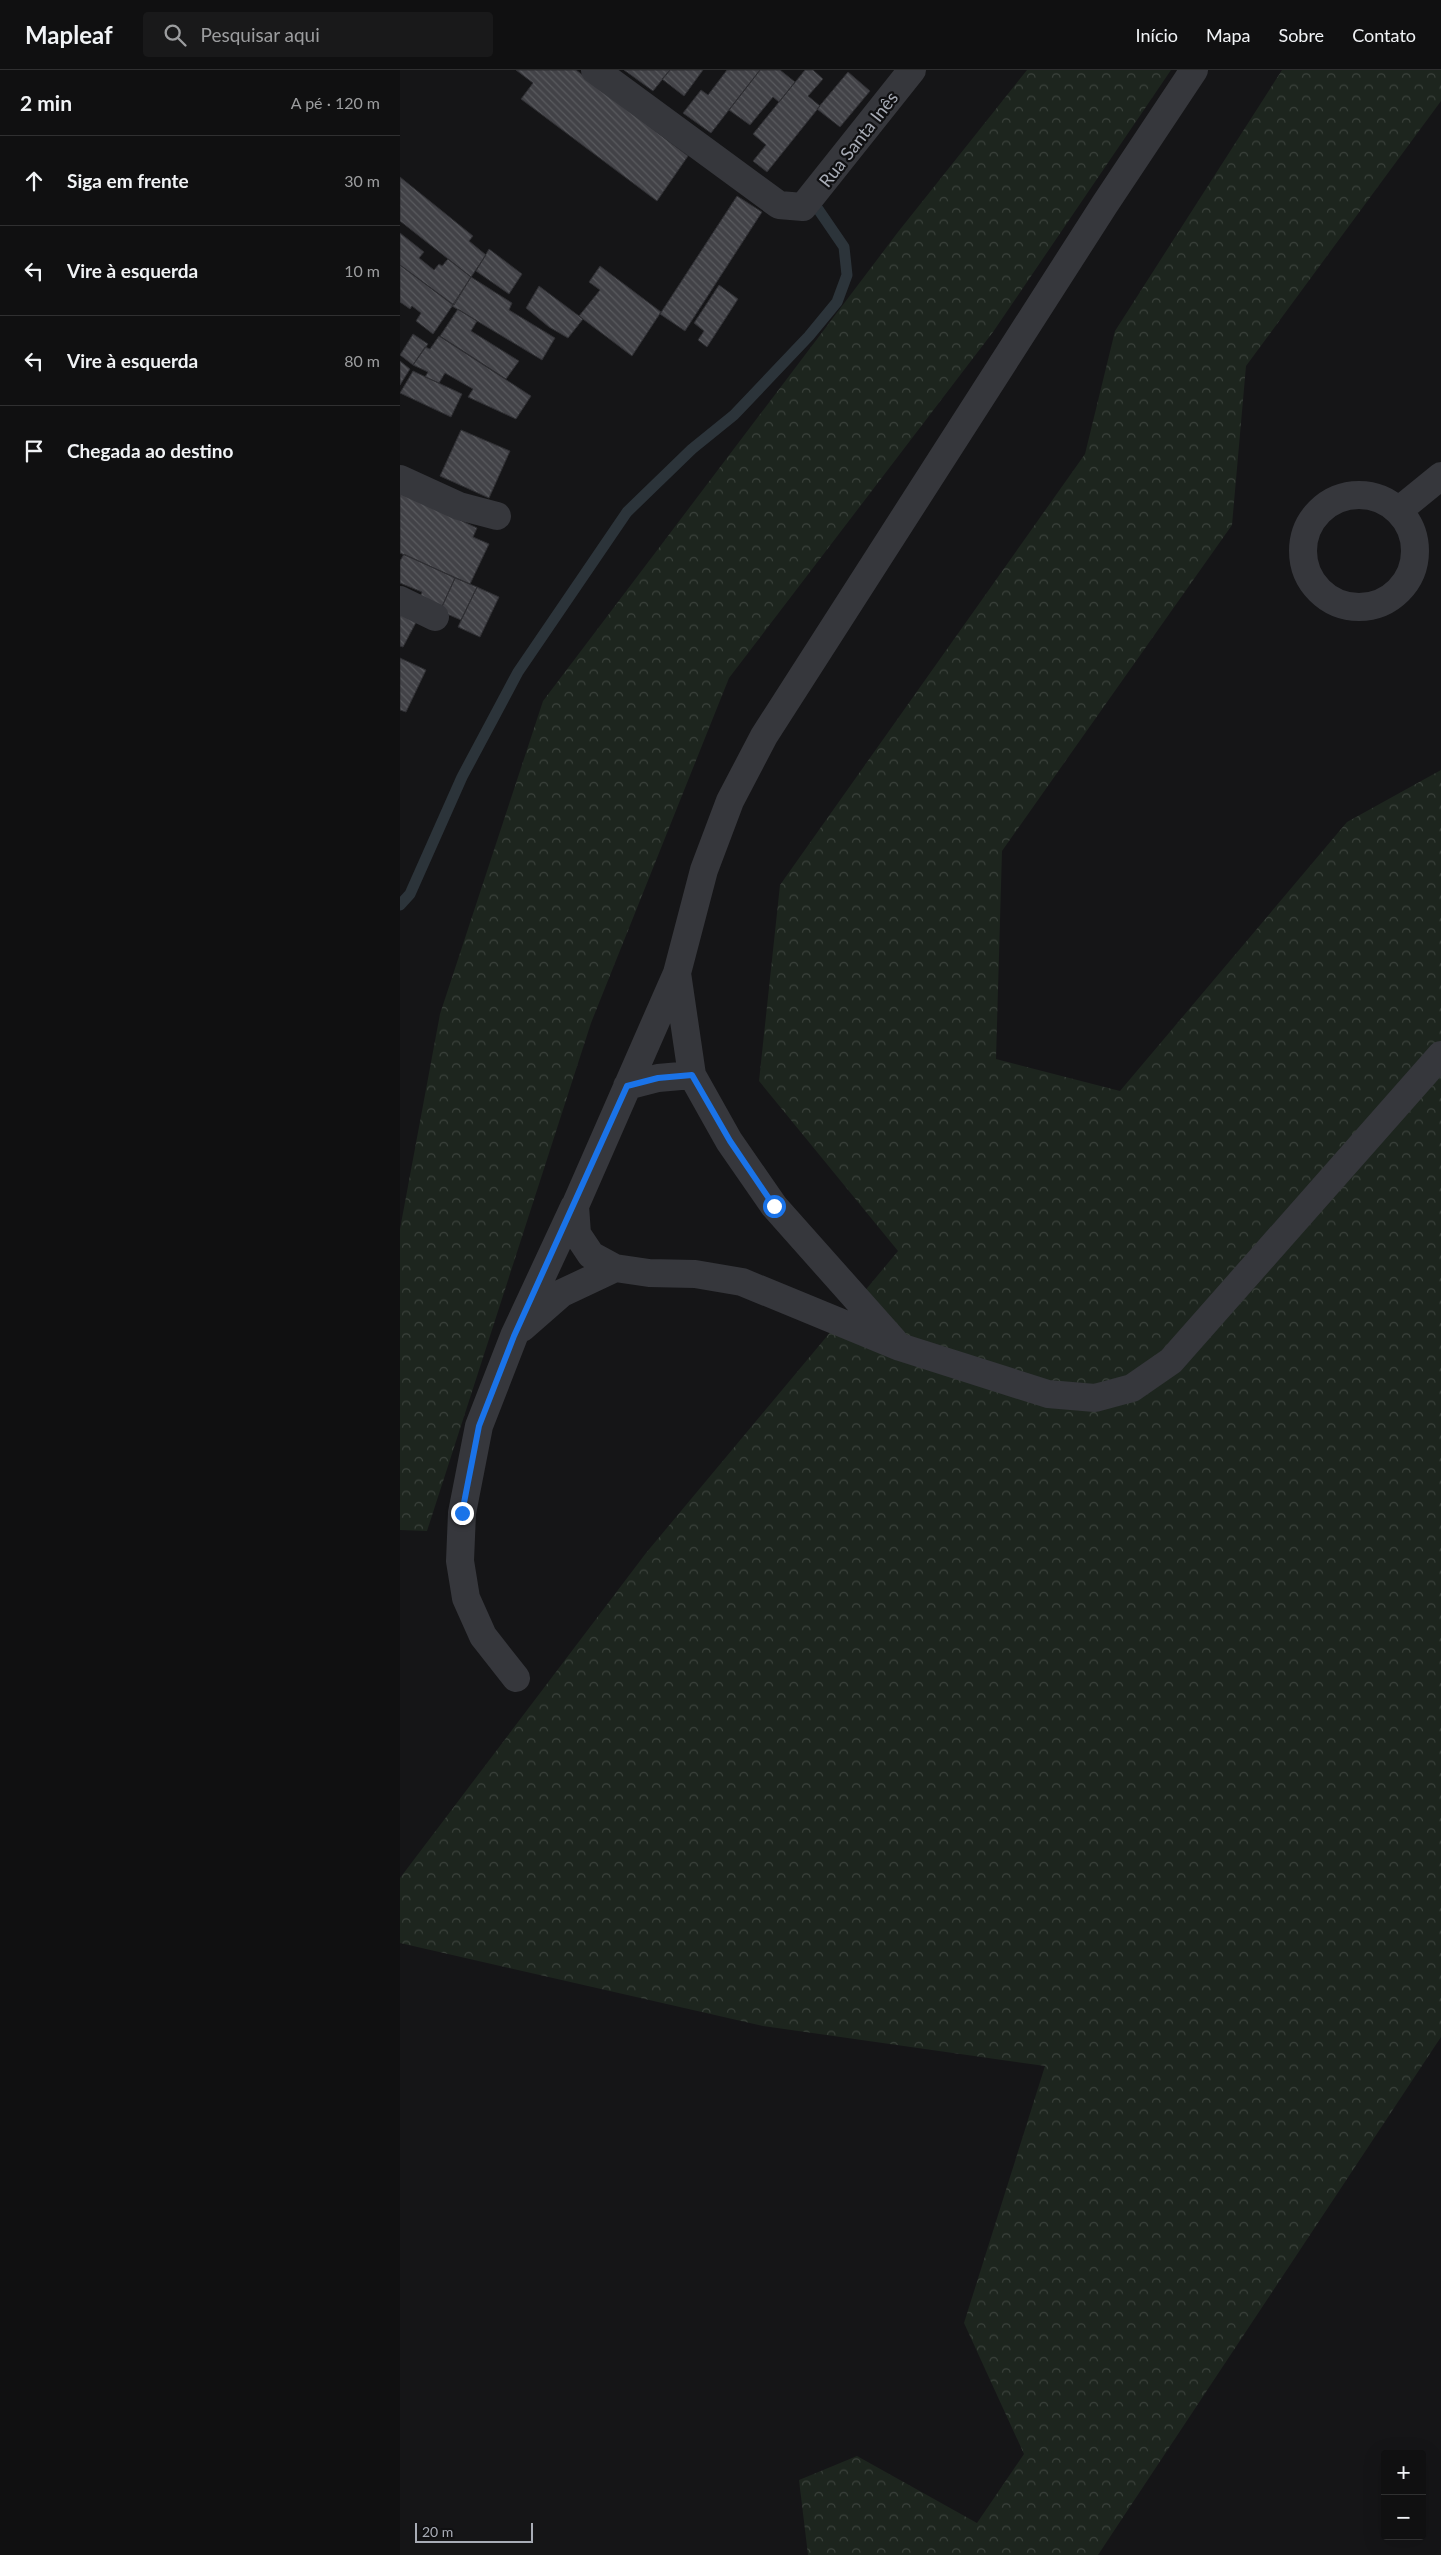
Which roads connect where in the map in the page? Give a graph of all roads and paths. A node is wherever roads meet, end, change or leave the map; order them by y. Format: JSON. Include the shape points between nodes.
{"nodes":[{"id":1,"x":595,"y":70,"type":"edge"},
{"id":2,"x":912,"y":70,"type":"edge"},
{"id":3,"x":1194,"y":70,"type":"edge"},
{"id":4,"x":1441,"y":476,"type":"edge"},
{"id":5,"x":400,"y":479,"type":"edge"},
{"id":6,"x":1398,"y":511,"type":"junction"},
{"id":7,"x":497,"y":516,"type":"dead end"},
{"id":8,"x":400,"y":600,"type":"edge"},
{"id":9,"x":435,"y":617,"type":"dead end"},
{"id":10,"x":677,"y":973,"type":"junction"},
{"id":11,"x":1441,"y":1055,"type":"edge"},
{"id":12,"x":692,"y":1075,"type":"junction"},
{"id":13,"x":627,"y":1086,"type":"junction"},
{"id":14,"x":575,"y":1206,"type":"junction"},
{"id":15,"x":615,"y":1268,"type":"junction"},
{"id":16,"x":514,"y":1336,"type":"junction"},
{"id":17,"x":900,"y":1347,"type":"junction"},
{"id":18,"x":516,"y":1678,"type":"dead end"}],
"edges":[{"from":1,"to":2,"type":"lane","name":"Rua Santa Inês","via":[[779,205],[803,207]]},
{"from":3,"to":10,"type":"lane","via":[[764,736],[730,801],[704,870]]},
{"from":4,"to":6,"type":"lane"},
{"from":5,"to":7,"type":"lane","via":[[459,506]]},
{"from":6,"to":6,"type":"lane","via":[[1383,500],[1366,496],[1347,497],[1330,503],[1317,515],[1307,530],[1303,548],[1312,582],[1325,596],[1351,606],[1379,604],[1408,580],[1415,544],[1409,526]]},
{"from":8,"to":9,"type":"lane"},
{"from":10,"to":12,"type":"lane"},
{"from":10,"to":13,"type":"lane"},
{"from":11,"to":17,"type":"lane","via":[[1171,1361],[1132,1388],[1095,1398],[1048,1394]]},
{"from":12,"to":13,"type":"lane","via":[[658,1078]]},
{"from":12,"to":17,"type":"lane","via":[[730,1141],[774,1206]]},
{"from":13,"to":14,"type":"lane"},
{"from":14,"to":15,"type":"lane","via":[[577,1234],[591,1255]]},
{"from":14,"to":16,"type":"lane"},
{"from":15,"to":16,"type":"lane","via":[[562,1293]]},
{"from":15,"to":17,"type":"lane","via":[[695,1274],[742,1282]]},
{"from":16,"to":18,"type":"lane","via":[[479,1426],[462,1513],[460,1561],[466,1598],[484,1636]]}]}
